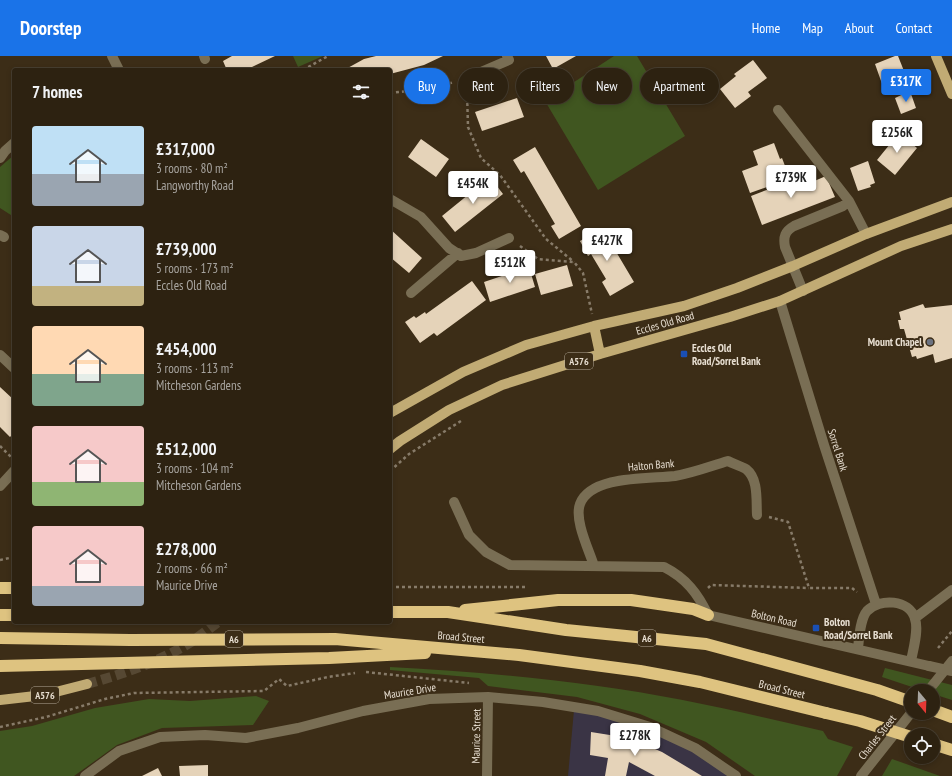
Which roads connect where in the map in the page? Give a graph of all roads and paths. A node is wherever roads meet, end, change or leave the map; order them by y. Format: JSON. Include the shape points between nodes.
{"nodes":[{"id":1,"x":112,"y":56,"type":"edge"},
{"id":2,"x":328,"y":56,"type":"edge"},
{"id":3,"x":507,"y":56,"type":"edge"},
{"id":4,"x":936,"y":56,"type":"edge"},
{"id":5,"x":118,"y":68,"type":"edge"},
{"id":6,"x":307,"y":68,"type":"edge"},
{"id":7,"x":490,"y":68,"type":"edge"},
{"id":8,"x":458,"y":81,"type":"edge"},
{"id":9,"x":392,"y":93,"type":"edge"},
{"id":10,"x":952,"y":94,"type":"edge"},
{"id":11,"x":468,"y":104,"type":"edge"},
{"id":12,"x":778,"y":110,"type":"dead end"},
{"id":13,"x":12,"y":145,"type":"edge"},
{"id":14,"x":0,"y":158,"type":"edge"},
{"id":15,"x":392,"y":200,"type":"edge"},
{"id":16,"x":849,"y":201,"type":"junction"},
{"id":17,"x":952,"y":202,"type":"edge"},
{"id":18,"x":952,"y":229,"type":"edge"},
{"id":19,"x":866,"y":234,"type":"junction"},
{"id":20,"x":510,"y":238,"type":"joint"},
{"id":21,"x":458,"y":254,"type":"junction"},
{"id":22,"x":574,"y":262,"type":"junction"},
{"id":23,"x":792,"y":266,"type":"junction"},
{"id":24,"x":803,"y":291,"type":"junction"},
{"id":25,"x":411,"y":293,"type":"dead end"},
{"id":26,"x":780,"y":301,"type":"junction"},
{"id":27,"x":594,"y":326,"type":"junction"},
{"id":28,"x":600,"y":354,"type":"junction"},
{"id":29,"x":0,"y":355,"type":"edge"},
{"id":30,"x":12,"y":366,"type":"edge"},
{"id":31,"x":392,"y":412,"type":"edge"},
{"id":32,"x":463,"y":420,"type":"dead end"},
{"id":33,"x":0,"y":446,"type":"edge"},
{"id":34,"x":392,"y":447,"type":"edge"},
{"id":35,"x":12,"y":457,"type":"edge"},
{"id":36,"x":392,"y":469,"type":"edge"},
{"id":37,"x":12,"y":473,"type":"edge"},
{"id":38,"x":0,"y":486,"type":"edge"},
{"id":39,"x":454,"y":502,"type":"dead end"},
{"id":40,"x":756,"y":514,"type":"joint"},
{"id":41,"x":12,"y":557,"type":"edge"},
{"id":42,"x":0,"y":560,"type":"edge"},
{"id":43,"x":594,"y":566,"type":"junction"},
{"id":44,"x":12,"y":582,"type":"edge"},
{"id":45,"x":0,"y":584,"type":"edge"},
{"id":46,"x":0,"y":588,"type":"edge"},
{"id":47,"x":12,"y":588,"type":"edge"},
{"id":48,"x":809,"y":588,"type":"junction"},
{"id":49,"x":952,"y":590,"type":"edge"},
{"id":50,"x":699,"y":597,"type":"junction"},
{"id":51,"x":876,"y":604,"type":"junction"},
{"id":52,"x":392,"y":607,"type":"edge"},
{"id":53,"x":431,"y":611,"type":"junction"},
{"id":54,"x":392,"y":612,"type":"edge"},
{"id":55,"x":448,"y":612,"type":"junction"},
{"id":56,"x":0,"y":615,"type":"edge"},
{"id":57,"x":12,"y":615,"type":"edge"},
{"id":58,"x":708,"y":615,"type":"junction"},
{"id":59,"x":916,"y":618,"type":"junction"},
{"id":60,"x":952,"y":631,"type":"edge"},
{"id":61,"x":0,"y":638,"type":"edge"},
{"id":62,"x":938,"y":648,"type":"dead end"},
{"id":63,"x":858,"y":649,"type":"junction"},
{"id":64,"x":468,"y":651,"type":"junction"},
{"id":65,"x":952,"y":661,"type":"edge"},
{"id":66,"x":911,"y":662,"type":"junction"},
{"id":67,"x":0,"y":666,"type":"edge"},
{"id":68,"x":952,"y":671,"type":"edge"},
{"id":69,"x":471,"y":683,"type":"dead end"},
{"id":70,"x":87,"y":684,"type":"tunnel mouth"},
{"id":71,"x":934,"y":684,"type":"edge"},
{"id":72,"x":488,"y":697,"type":"junction"},
{"id":73,"x":0,"y":700,"type":"edge"},
{"id":74,"x":904,"y":700,"type":"edge"},
{"id":75,"x":940,"y":713,"type":"edge"},
{"id":76,"x":952,"y":717,"type":"edge"},
{"id":77,"x":905,"y":720,"type":"edge"},
{"id":78,"x":0,"y":727,"type":"edge"},
{"id":79,"x":904,"y":735,"type":"edge"},
{"id":80,"x":940,"y":746,"type":"edge"},
{"id":81,"x":952,"y":750,"type":"edge"},
{"id":82,"x":85,"y":776,"type":"edge"},
{"id":83,"x":487,"y":776,"type":"edge"},
{"id":84,"x":736,"y":776,"type":"edge"},
{"id":85,"x":861,"y":776,"type":"edge"}],
"edges":[{"from":1,"to":5,"type":"street"},
{"from":2,"to":6,"type":"path"},
{"from":3,"to":7,"type":"street","via":[[509,60]]},
{"from":4,"to":10,"type":"main road"},
{"from":8,"to":9,"type":"path","via":[[435,88]]},
{"from":11,"to":22,"type":"path","via":[[468,127],[481,158],[500,175],[546,239]]},
{"from":12,"to":16,"type":"street"},
{"from":13,"to":14,"type":"street"},
{"from":15,"to":21,"type":"street","via":[[421,217],[449,248]]},
{"from":16,"to":19,"type":"street"},
{"from":16,"to":23,"type":"street","via":[[843,206],[788,229],[784,240]]},
{"from":17,"to":19,"type":"main road","name":"Eccles Old Road"},
{"from":18,"to":24,"type":"main road","name":"Eccles Old Road","number":"A576","via":[[901,246]]},
{"from":19,"to":23,"type":"main road","name":"Eccles Old Road"},
{"from":20,"to":21,"type":"street","via":[[476,253],[461,256]]},
{"from":20,"to":22,"type":"path","via":[[538,259]]},
{"from":21,"to":25,"type":"street"},
{"from":22,"to":27,"type":"path","via":[[583,273]]},
{"from":23,"to":24,"type":"street"},
{"from":23,"to":27,"type":"main road","name":"Eccles Old Road","via":[[684,306]]},
{"from":24,"to":26,"type":"main road","name":"Eccles Old Road","number":"A576"},
{"from":26,"to":28,"type":"main road","name":"Eccles Old Road","number":"A576"},
{"from":26,"to":51,"type":"street","name":"Sorrel Bank"},
{"from":27,"to":28,"type":"main road"},
{"from":27,"to":31,"type":"main road","name":"Eccles Old Road","via":[[526,345],[463,372]]},
{"from":28,"to":34,"type":"main road","name":"Eccles Old Road","number":"A576","via":[[502,385],[449,410]]},
{"from":29,"to":30,"type":"street"},
{"from":32,"to":36,"type":"path","via":[[409,454]]},
{"from":33,"to":35,"type":"path"},
{"from":37,"to":38,"type":"street"},
{"from":39,"to":43,"type":"street","via":[[469,535],[486,552],[510,565]]},
{"from":40,"to":43,"type":"street","name":"Halton Bank","via":[[755,486],[752,478],[747,470],[728,461],[676,476],[623,479],[589,490],[580,504],[579,521]]},
{"from":40,"to":48,"type":"path","via":[[788,522]]},
{"from":41,"to":42,"type":"path"},
{"from":43,"to":50,"type":"street","via":[[664,567],[676,573]]},
{"from":44,"to":45,"type":"main road"},
{"from":46,"to":47,"type":"highway"},
{"from":48,"to":50,"type":"path","via":[[711,586]]},
{"from":48,"to":51,"type":"path","via":[[852,588]]},
{"from":49,"to":59,"type":"street"},
{"from":50,"to":58,"type":"street"},
{"from":51,"to":59,"type":"street","via":[[892,601],[908,607]]},
{"from":51,"to":63,"type":"street","via":[[866,612]]},
{"from":52,"to":53,"type":"highway"},
{"from":53,"to":54,"type":"highway","name":"Broad Street","number":"A6"},
{"from":53,"to":55,"type":"highway","name":"Broad Street","number":"A6"},
{"from":55,"to":58,"type":"highway","via":[[558,600],[631,600],[693,609]]},
{"from":55,"to":74,"type":"highway","name":"Broad Street","number":"A6","via":[[566,630],[706,644]]},
{"from":56,"to":57,"type":"highway"},
{"from":58,"to":63,"type":"street","name":"Bolton Road"},
{"from":59,"to":66,"type":"street"},
{"from":60,"to":62,"type":"path"},
{"from":61,"to":64,"type":"highway","name":"Broad Street","number":"A6","via":[[335,639]]},
{"from":63,"to":66,"type":"street","name":"Bolton Road"},
{"from":64,"to":67,"type":"highway","via":[[329,658]]},
{"from":64,"to":79,"type":"highway","name":"Broad Street","number":"A6","bridge":true,"via":[[640,671],[700,682],[860,721]]},
{"from":65,"to":71,"type":"street"},
{"from":66,"to":68,"type":"street","name":"Bolton Road","bridge":true},
{"from":69,"to":78,"type":"path","via":[[362,672],[287,686],[280,679],[264,691],[134,693]]},
{"from":70,"to":73,"type":"main road","number":"A576","via":[[44,695]]},
{"from":72,"to":82,"type":"street","name":"Maurice Drive","via":[[429,699],[363,711],[246,738],[205,735],[160,737],[119,751]]},
{"from":72,"to":83,"type":"street","name":"Maurice Street"},
{"from":72,"to":84,"type":"street","name":"Maurice Drive","via":[[598,710],[650,727],[695,748]]},
{"from":75,"to":76,"type":"highway"},
{"from":77,"to":85,"type":"street","name":"Charles Street"},
{"from":80,"to":81,"type":"highway"}]}
